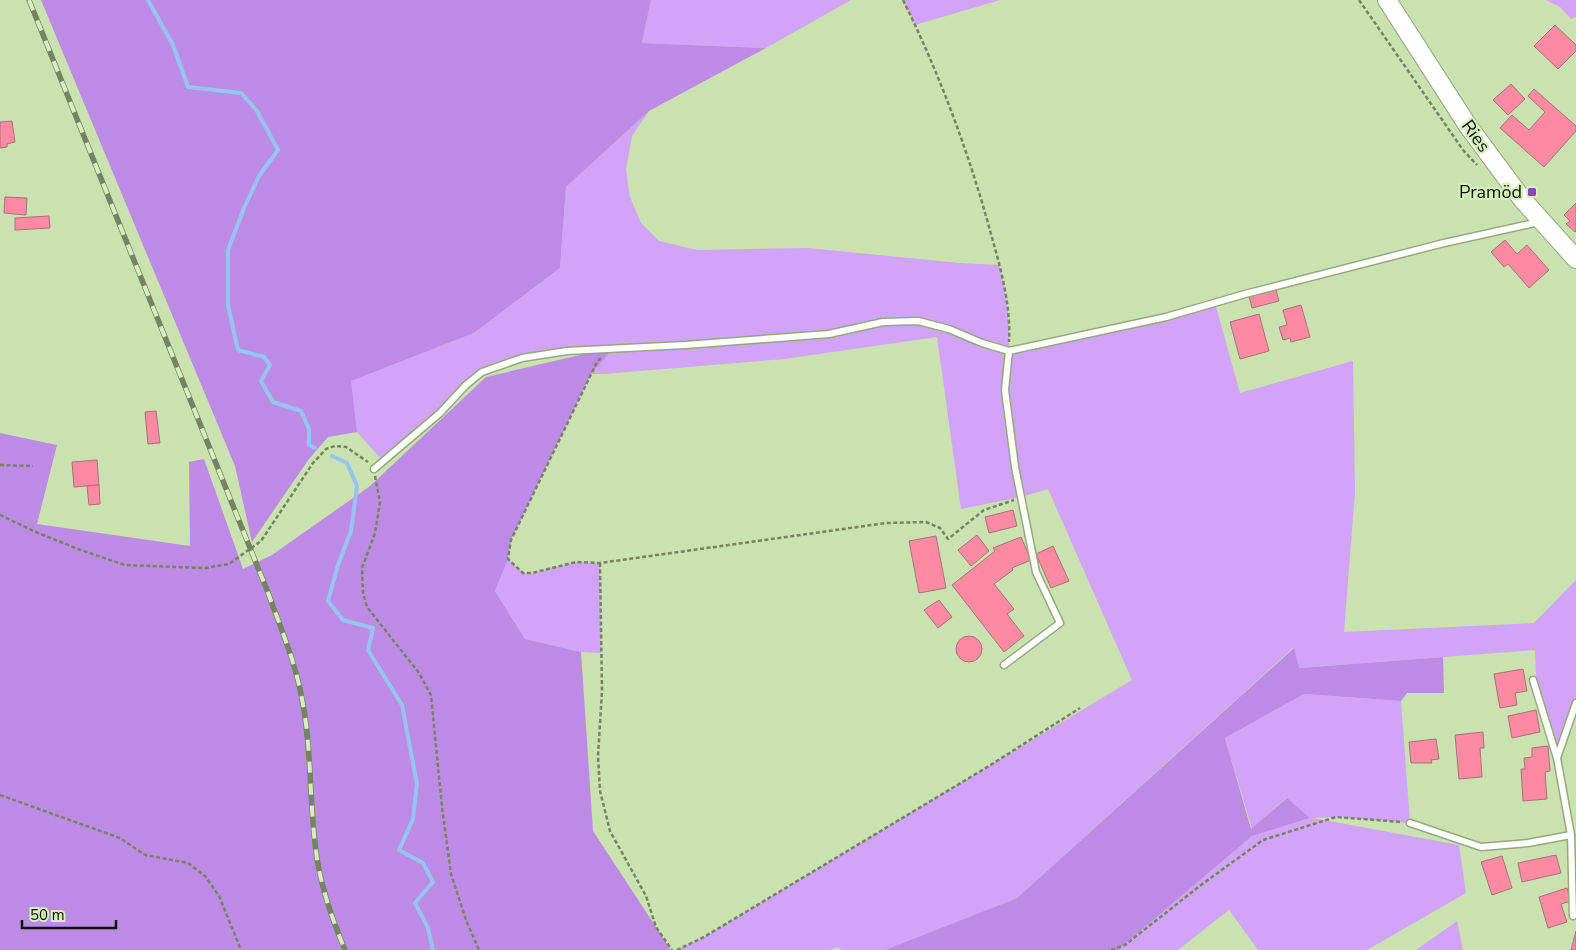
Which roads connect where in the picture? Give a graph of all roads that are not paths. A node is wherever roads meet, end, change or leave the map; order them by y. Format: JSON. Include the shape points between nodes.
{"nodes":[{"id":1,"x":1388,"y":2,"type":"edge"},
{"id":2,"x":1541,"y":222,"type":"junction"},
{"id":3,"x":1576,"y":259,"type":"edge"},
{"id":4,"x":1008,"y":352,"type":"junction"},
{"id":5,"x":374,"y":469,"type":"road end"},
{"id":6,"x":1004,"y":665,"type":"dead end"},
{"id":7,"x":1533,"y":680,"type":"dead end"},
{"id":8,"x":1576,"y":703,"type":"edge"},
{"id":9,"x":1557,"y":758,"type":"junction"},
{"id":10,"x":1410,"y":823,"type":"road end"},
{"id":11,"x":1571,"y":835,"type":"junction"},
{"id":12,"x":1573,"y":916,"type":"dead end"}],
"edges":[{"from":1,"to":2,"type":"street","name":"Ries","via":[[1468,126]]},
{"from":2,"to":3,"type":"street","name":"Ries"},
{"from":2,"to":4,"type":"lane","via":[[1425,248],[1166,317]]},
{"from":4,"to":5,"type":"lane","via":[[949,329],[918,321],[883,322],[829,334],[614,347],[522,358],[482,372]]},
{"from":4,"to":6,"type":"lane","via":[[1005,390],[1015,468],[1036,572],[1060,623]]},
{"from":7,"to":9,"type":"lane"},
{"from":8,"to":9,"type":"lane"},
{"from":9,"to":11,"type":"lane"},
{"from":10,"to":11,"type":"lane","via":[[1481,847]]},
{"from":11,"to":12,"type":"lane"}]}
